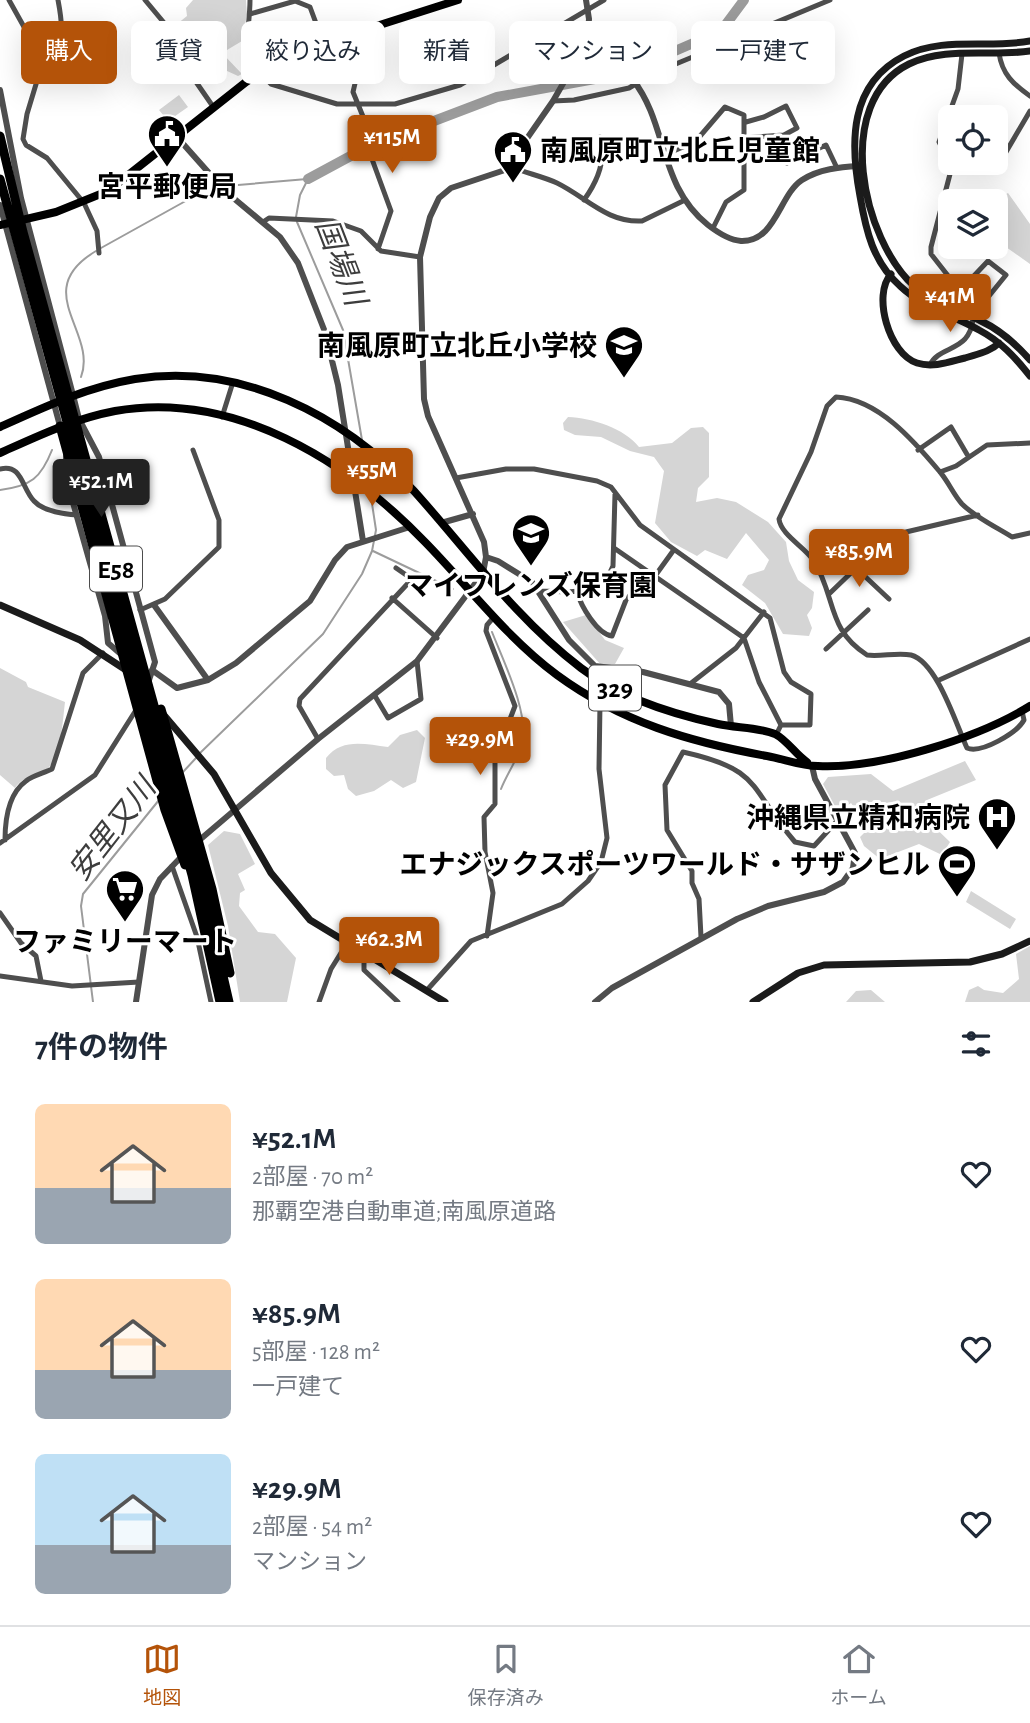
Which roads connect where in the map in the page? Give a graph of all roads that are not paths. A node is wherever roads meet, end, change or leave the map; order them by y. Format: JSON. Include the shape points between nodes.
{"nodes":[{"id":1,"x":9,"y":0,"type":"edge"},
{"id":2,"x":58,"y":0,"type":"edge"},
{"id":3,"x":145,"y":0,"type":"edge"},
{"id":4,"x":250,"y":0,"type":"edge"},
{"id":5,"x":309,"y":0,"type":"edge"},
{"id":6,"x":458,"y":0,"type":"edge"},
{"id":7,"x":586,"y":0,"type":"edge"},
{"id":8,"x":604,"y":0,"type":"edge"},
{"id":9,"x":830,"y":0,"type":"edge"},
{"id":10,"x":310,"y":8,"type":"junction"},
{"id":11,"x":589,"y":10,"type":"junction"},
{"id":12,"x":250,"y":14,"type":"junction"},
{"id":13,"x":63,"y":21,"type":"edge"},
{"id":14,"x":249,"y":21,"type":"edge"},
{"id":15,"x":315,"y":21,"type":"edge"},
{"id":16,"x":589,"y":21,"type":"edge"},
{"id":17,"x":21,"y":22,"type":"edge"},
{"id":18,"x":385,"y":23,"type":"edge"},
{"id":19,"x":1030,"y":41,"type":"edge"},
{"id":20,"x":1030,"y":51,"type":"edge"},
{"id":21,"x":999,"y":53,"type":"junction"},
{"id":22,"x":962,"y":54,"type":"junction"},
{"id":23,"x":677,"y":63,"type":"edge"},
{"id":24,"x":36,"y":84,"type":"edge"},
{"id":25,"x":244,"y":84,"type":"edge"},
{"id":26,"x":271,"y":84,"type":"edge"},
{"id":27,"x":355,"y":84,"type":"edge"},
{"id":28,"x":564,"y":84,"type":"edge"},
{"id":29,"x":627,"y":84,"type":"edge"},
{"id":30,"x":635,"y":84,"type":"edge"},
{"id":31,"x":0,"y":90,"type":"edge"},
{"id":32,"x":1030,"y":96,"type":"edge"},
{"id":33,"x":555,"y":98,"type":"junction"},
{"id":34,"x":357,"y":106,"type":"junction"},
{"id":35,"x":214,"y":108,"type":"junction"},
{"id":36,"x":1030,"y":111,"type":"edge"},
{"id":37,"x":746,"y":122,"type":"junction"},
{"id":38,"x":0,"y":136,"type":"edge"},
{"id":39,"x":177,"y":137,"type":"junction"},
{"id":40,"x":600,"y":137,"type":"dead end"},
{"id":41,"x":743,"y":138,"type":"junction"},
{"id":42,"x":1008,"y":149,"type":"edge"},
{"id":43,"x":664,"y":155,"type":"junction"},
{"id":44,"x":787,"y":163,"type":"dead end"},
{"id":45,"x":864,"y":165,"type":"junction"},
{"id":46,"x":509,"y":166,"type":"junction"},
{"id":47,"x":855,"y":166,"type":"junction"},
{"id":48,"x":837,"y":168,"type":"junction"},
{"id":49,"x":0,"y":179,"type":"edge"},
{"id":50,"x":584,"y":200,"type":"junction"},
{"id":51,"x":683,"y":201,"type":"junction"},
{"id":52,"x":84,"y":202,"type":"junction"},
{"id":53,"x":0,"y":205,"type":"edge"},
{"id":54,"x":26,"y":219,"type":"junction"},
{"id":55,"x":263,"y":222,"type":"junction"},
{"id":56,"x":2,"y":226,"type":"edge"},
{"id":57,"x":713,"y":228,"type":"junction"},
{"id":58,"x":378,"y":249,"type":"junction"},
{"id":59,"x":99,"y":252,"type":"dead end"},
{"id":60,"x":420,"y":257,"type":"junction"},
{"id":61,"x":896,"y":268,"type":"junction"},
{"id":62,"x":889,"y":276,"type":"junction"},
{"id":63,"x":944,"y":292,"type":"dead end"},
{"id":64,"x":989,"y":296,"type":"dead end"},
{"id":65,"x":999,"y":343,"type":"junction"},
{"id":66,"x":1030,"y":360,"type":"edge"},
{"id":67,"x":930,"y":365,"type":"junction"},
{"id":68,"x":1030,"y":376,"type":"edge"},
{"id":69,"x":233,"y":382,"type":"junction"},
{"id":70,"x":73,"y":395,"type":"junction"},
{"id":71,"x":54,"y":403,"type":"junction"},
{"id":72,"x":222,"y":417,"type":"junction"},
{"id":73,"x":79,"y":419,"type":"junction"},
{"id":74,"x":0,"y":427,"type":"edge"},
{"id":75,"x":61,"y":430,"type":"junction"},
{"id":76,"x":346,"y":432,"type":"junction"},
{"id":77,"x":1030,"y":443,"type":"edge"},
{"id":78,"x":193,"y":450,"type":"dead end"},
{"id":79,"x":918,"y":450,"type":"junction"},
{"id":80,"x":0,"y":453,"type":"edge"},
{"id":81,"x":968,"y":456,"type":"junction"},
{"id":82,"x":0,"y":469,"type":"edge"},
{"id":83,"x":940,"y":472,"type":"junction"},
{"id":84,"x":456,"y":478,"type":"junction"},
{"id":85,"x":354,"y":479,"type":"junction"},
{"id":86,"x":615,"y":494,"type":"junction"},
{"id":87,"x":473,"y":514,"type":"junction"},
{"id":88,"x":77,"y":515,"type":"junction"},
{"id":89,"x":978,"y":515,"type":"junction"},
{"id":90,"x":440,"y":523,"type":"junction"},
{"id":91,"x":411,"y":527,"type":"junction"},
{"id":92,"x":1030,"y":534,"type":"edge"},
{"id":93,"x":896,"y":539,"type":"dead end"},
{"id":94,"x":365,"y":540,"type":"junction"},
{"id":95,"x":614,"y":548,"type":"junction"},
{"id":96,"x":673,"y":551,"type":"junction"},
{"id":97,"x":486,"y":557,"type":"junction"},
{"id":98,"x":396,"y":568,"type":"dead end"},
{"id":99,"x":483,"y":573,"type":"junction"},
{"id":100,"x":655,"y":576,"type":"junction"},
{"id":101,"x":470,"y":591,"type":"junction"},
{"id":102,"x":540,"y":591,"type":"junction"},
{"id":103,"x":577,"y":592,"type":"junction"},
{"id":104,"x":829,"y":594,"type":"junction"},
{"id":105,"x":392,"y":598,"type":"junction"},
{"id":106,"x":889,"y":599,"type":"dead end"},
{"id":107,"x":154,"y":605,"type":"junction"},
{"id":108,"x":0,"y":606,"type":"edge"},
{"id":109,"x":140,"y":610,"type":"junction"},
{"id":110,"x":868,"y":610,"type":"dead end"},
{"id":111,"x":764,"y":612,"type":"junction"},
{"id":112,"x":493,"y":618,"type":"junction"},
{"id":113,"x":843,"y":634,"type":"junction"},
{"id":114,"x":437,"y":638,"type":"junction"},
{"id":115,"x":744,"y":638,"type":"junction"},
{"id":116,"x":1030,"y":639,"type":"edge"},
{"id":117,"x":826,"y":649,"type":"dead end"},
{"id":118,"x":103,"y":653,"type":"junction"},
{"id":119,"x":417,"y":661,"type":"junction"},
{"id":120,"x":607,"y":669,"type":"junction"},
{"id":121,"x":154,"y":671,"type":"junction"},
{"id":122,"x":208,"y":680,"type":"junction"},
{"id":123,"x":603,"y":682,"type":"junction"},
{"id":124,"x":690,"y":684,"type":"junction"},
{"id":125,"x":939,"y":684,"type":"junction"},
{"id":126,"x":145,"y":691,"type":"junction"},
{"id":127,"x":375,"y":696,"type":"junction"},
{"id":128,"x":600,"y":703,"type":"junction"},
{"id":129,"x":1030,"y":706,"type":"edge"},
{"id":130,"x":1022,"y":711,"type":"junction"},
{"id":131,"x":781,"y":725,"type":"junction"},
{"id":132,"x":731,"y":726,"type":"junction"},
{"id":133,"x":776,"y":734,"type":"junction"},
{"id":134,"x":318,"y":739,"type":"junction"},
{"id":135,"x":812,"y":766,"type":"junction"},
{"id":136,"x":236,"y":808,"type":"junction"},
{"id":137,"x":838,"y":820,"type":"junction"},
{"id":138,"x":2,"y":841,"type":"edge"},
{"id":139,"x":172,"y":866,"type":"junction"},
{"id":140,"x":191,"y":875,"type":"junction"},
{"id":141,"x":0,"y":913,"type":"edge"},
{"id":142,"x":487,"y":936,"type":"junction"},
{"id":143,"x":701,"y":937,"type":"junction"},
{"id":144,"x":1030,"y":941,"type":"edge"},
{"id":145,"x":342,"y":942,"type":"junction"},
{"id":146,"x":364,"y":955,"type":"junction"},
{"id":147,"x":0,"y":976,"type":"edge"},
{"id":148,"x":41,"y":981,"type":"junction"},
{"id":149,"x":139,"y":982,"type":"junction"},
{"id":150,"x":427,"y":990,"type":"junction"},
{"id":151,"x":136,"y":1002,"type":"edge"},
{"id":152,"x":211,"y":1002,"type":"edge"},
{"id":153,"x":220,"y":1002,"type":"edge"},
{"id":154,"x":229,"y":1002,"type":"edge"},
{"id":155,"x":318,"y":1002,"type":"edge"},
{"id":156,"x":398,"y":1002,"type":"edge"},
{"id":157,"x":445,"y":1002,"type":"edge"},
{"id":158,"x":595,"y":1002,"type":"edge"},
{"id":159,"x":753,"y":1002,"type":"edge"}],
"edges":[{"from":1,"to":17,"type":"street"},
{"from":2,"to":13,"type":"street"},
{"from":3,"to":35,"type":"street","via":[[180,42],[194,79]]},
{"from":4,"to":12,"type":"street"},
{"from":5,"to":10,"type":"street"},
{"from":6,"to":18,"type":"highway"},
{"from":7,"to":11,"type":"street"},
{"from":8,"to":11,"type":"street"},
{"from":9,"to":23,"type":"street"},
{"from":10,"to":12,"type":"street","via":[[295,1]]},
{"from":10,"to":15,"type":"street"},
{"from":11,"to":16,"type":"street"},
{"from":11,"to":34,"type":"street","via":[[460,85],[395,104]]},
{"from":12,"to":14,"type":"street"},
{"from":19,"to":47,"type":"main road","via":[[938,46],[889,64],[869,86],[856,114]]},
{"from":20,"to":21,"type":"main road"},
{"from":21,"to":22,"type":"main road"},
{"from":21,"to":32,"type":"street","via":[[1013,84]]},
{"from":22,"to":45,"type":"main road","via":[[923,58],[883,84],[863,125]]},
{"from":22,"to":64,"type":"street","via":[[958,89],[939,142],[950,174],[931,254],[949,277],[970,280],[988,261],[1006,275]]},
{"from":24,"to":52,"type":"street","via":[[23,139],[47,158]]},
{"from":25,"to":35,"type":"highway"},
{"from":26,"to":34,"type":"street"},
{"from":27,"to":34,"type":"street"},
{"from":28,"to":33,"type":"street"},
{"from":29,"to":33,"type":"street","via":[[574,100]]},
{"from":30,"to":43,"type":"street"},
{"from":31,"to":54,"type":"street"},
{"from":33,"to":46,"type":"street"},
{"from":34,"to":58,"type":"street","via":[[391,211]]},
{"from":35,"to":39,"type":"highway"},
{"from":36,"to":42,"type":"street"},
{"from":37,"to":41,"type":"street"},
{"from":37,"to":41,"type":"street","via":[[786,106],[797,128],[784,135]]},
{"from":37,"to":43,"type":"street","via":[[742,113],[725,107],[695,142]]},
{"from":38,"to":154,"type":"highway","number":"E58","via":[[194,850]]},
{"from":39,"to":52,"type":"highway","via":[[117,186]]},
{"from":39,"to":55,"type":"street","via":[[225,191]]},
{"from":40,"to":50,"type":"street","via":[[598,179]]},
{"from":41,"to":57,"type":"street","via":[[744,190],[726,202]]},
{"from":43,"to":51,"type":"street"},
{"from":44,"to":48,"type":"street","via":[[827,145]]},
{"from":45,"to":47,"type":"street"},
{"from":45,"to":61,"type":"main road","via":[[879,238]]},
{"from":46,"to":50,"type":"street","via":[[553,181]]},
{"from":46,"to":60,"type":"street","via":[[494,176],[451,188],[439,198]]},
{"from":47,"to":48,"type":"street"},
{"from":47,"to":62,"type":"main road","via":[[868,235]]},
{"from":48,"to":57,"type":"street","via":[[797,184],[766,231],[756,237],[739,241]]},
{"from":49,"to":140,"type":"highway","number":"E58"},
{"from":50,"to":51,"type":"street","via":[[600,212],[639,222]]},
{"from":51,"to":57,"type":"street"},
{"from":52,"to":54,"type":"highway"},
{"from":52,"to":59,"type":"street","via":[[97,231]]},
{"from":53,"to":56,"type":"street"},
{"from":54,"to":56,"type":"highway"},
{"from":54,"to":70,"type":"street"},
{"from":55,"to":58,"type":"street","via":[[269,218],[333,221],[361,231]]},
{"from":55,"to":76,"type":"street","via":[[287,246],[303,275],[332,358]]},
{"from":56,"to":71,"type":"street"},
{"from":58,"to":60,"type":"street"},
{"from":60,"to":84,"type":"street","via":[[424,399]]},
{"from":61,"to":62,"type":"main road"},
{"from":61,"to":66,"type":"main road","via":[[917,288],[984,322]]},
{"from":62,"to":65,"type":"main road","via":[[914,297]]},
{"from":62,"to":67,"type":"main road","via":[[882,289],[892,338],[910,360]]},
{"from":63,"to":67,"type":"street","via":[[967,299],[972,324],[964,339]]},
{"from":65,"to":67,"type":"main road","via":[[976,355]]},
{"from":65,"to":68,"type":"main road"},
{"from":69,"to":70,"type":"highway","number":"329","via":[[166,376]]},
{"from":69,"to":72,"type":"street"},
{"from":69,"to":76,"type":"highway","number":"329","via":[[290,401]]},
{"from":70,"to":71,"type":"highway","number":"329"},
{"from":70,"to":73,"type":"street"},
{"from":71,"to":74,"type":"highway","number":"329"},
{"from":71,"to":75,"type":"street"},
{"from":72,"to":73,"type":"highway","number":"329","via":[[146,409]]},
{"from":72,"to":85,"type":"highway","number":"329","via":[[279,435]]},
{"from":73,"to":75,"type":"highway","number":"329"},
{"from":73,"to":109,"type":"street","via":[[99,457]]},
{"from":73,"to":154,"type":"highway","via":[[212,889],[232,984]]},
{"from":75,"to":80,"type":"highway","number":"329"},
{"from":75,"to":88,"type":"street","via":[[65,472]]},
{"from":75,"to":140,"type":"highway","via":[[173,835]]},
{"from":76,"to":85,"type":"street"},
{"from":76,"to":90,"type":"highway","number":"329","via":[[413,490]]},
{"from":77,"to":81,"type":"street","via":[[987,445]]},
{"from":78,"to":107,"type":"street","via":[[219,520],[219,547]]},
{"from":79,"to":81,"type":"street","via":[[951,427]]},
{"from":79,"to":83,"type":"street"},
{"from":79,"to":104,"type":"street","via":[[889,420],[862,403],[836,397],[827,406],[779,523],[813,559]]},
{"from":81,"to":83,"type":"street"},
{"from":82,"to":88,"type":"street","via":[[16,471],[42,507]]},
{"from":83,"to":89,"type":"street","via":[[962,504]]},
{"from":84,"to":86,"type":"street","via":[[534,469],[597,481]]},
{"from":84,"to":87,"type":"street"},
{"from":85,"to":91,"type":"highway","number":"329"},
{"from":85,"to":94,"type":"street"},
{"from":86,"to":95,"type":"street"},
{"from":86,"to":96,"type":"street","via":[[640,525]]},
{"from":87,"to":90,"type":"street"},
{"from":87,"to":97,"type":"street"},
{"from":88,"to":121,"type":"street","via":[[108,643]]},
{"from":89,"to":92,"type":"street","via":[[1012,537]]},
{"from":89,"to":93,"type":"street","via":[[906,532]]},
{"from":90,"to":99,"type":"highway","number":"329"},
{"from":91,"to":94,"type":"street"},
{"from":91,"to":101,"type":"highway","number":"329"},
{"from":94,"to":122,"type":"street","via":[[340,553],[302,608],[236,663]]},
{"from":95,"to":100,"type":"street"},
{"from":95,"to":103,"type":"street","via":[[610,576]]},
{"from":96,"to":100,"type":"street"},
{"from":96,"to":111,"type":"street"},
{"from":97,"to":99,"type":"street"},
{"from":97,"to":102,"type":"street","via":[[507,566]]},
{"from":98,"to":105,"type":"street","via":[[412,579]]},
{"from":99,"to":101,"type":"street"},
{"from":99,"to":123,"type":"highway","number":"329","via":[[544,636]]},
{"from":100,"to":103,"type":"street","via":[[626,600],[612,636],[590,617]]},
{"from":100,"to":115,"type":"street"},
{"from":101,"to":112,"type":"highway","number":"329"},
{"from":101,"to":114,"type":"street"},
{"from":102,"to":103,"type":"street"},
{"from":102,"to":120,"type":"street","via":[[569,640],[594,666]]},
{"from":104,"to":106,"type":"street","via":[[856,568]]},
{"from":104,"to":113,"type":"street"},
{"from":105,"to":114,"type":"street"},
{"from":105,"to":134,"type":"street","via":[[300,699]]},
{"from":107,"to":109,"type":"street"},
{"from":107,"to":122,"type":"street"},
{"from":108,"to":118,"type":"main road"},
{"from":109,"to":121,"type":"street"},
{"from":110,"to":113,"type":"street"},
{"from":111,"to":115,"type":"street"},
{"from":111,"to":131,"type":"street","via":[[775,628],[784,672],[811,694],[810,725]]},
{"from":112,"to":128,"type":"highway","number":"329","via":[[546,666]]},
{"from":112,"to":142,"type":"street","via":[[486,631],[515,706],[495,758],[495,804],[484,817],[493,893]]},
{"from":113,"to":117,"type":"street"},
{"from":113,"to":125,"type":"street","via":[[867,655],[915,656]]},
{"from":114,"to":119,"type":"street"},
{"from":115,"to":124,"type":"street"},
{"from":115,"to":131,"type":"street"},
{"from":116,"to":125,"type":"street"},
{"from":118,"to":126,"type":"main road"},
{"from":118,"to":138,"type":"street","via":[[83,673],[52,769],[26,780],[13,798]]},
{"from":119,"to":127,"type":"street"},
{"from":119,"to":127,"type":"street","via":[[421,699],[388,718]]},
{"from":120,"to":123,"type":"street"},
{"from":120,"to":124,"type":"street"},
{"from":121,"to":122,"type":"street","via":[[177,688]]},
{"from":121,"to":126,"type":"street"},
{"from":123,"to":128,"type":"street"},
{"from":123,"to":132,"type":"highway","number":"329","via":[[680,714]]},
{"from":124,"to":132,"type":"street","via":[[725,697]]},
{"from":125,"to":130,"type":"street","via":[[966,746],[978,750],[1017,729],[1024,720]]},
{"from":126,"to":136,"type":"main road","via":[[202,758]]},
{"from":126,"to":138,"type":"street","via":[[94,775]]},
{"from":127,"to":134,"type":"street"},
{"from":128,"to":135,"type":"highway","number":"329","via":[[691,741]]},
{"from":128,"to":142,"type":"street","via":[[599,769],[607,838],[601,862],[562,904]]},
{"from":129,"to":130,"type":"highway","number":"329"},
{"from":130,"to":135,"type":"highway","number":"329","via":[[913,751],[852,764]]},
{"from":131,"to":133,"type":"street"},
{"from":132,"to":133,"type":"highway","number":"329"},
{"from":133,"to":135,"type":"highway"},
{"from":134,"to":136,"type":"street"},
{"from":135,"to":137,"type":"street"},
{"from":136,"to":139,"type":"street"},
{"from":136,"to":145,"type":"main road","via":[[286,895],[310,920]]},
{"from":137,"to":143,"type":"street","via":[[855,853],[853,867],[843,882],[824,892],[768,906]]},
{"from":137,"to":143,"type":"street","via":[[814,846],[795,842],[746,775],[715,758],[683,751],[665,785],[667,830],[692,871]]},
{"from":139,"to":149,"type":"street","via":[[160,879],[150,904]]},
{"from":139,"to":152,"type":"street","via":[[197,937]]},
{"from":140,"to":153,"type":"highway","number":"E58"},
{"from":141,"to":148,"type":"street","via":[[20,943],[36,956]]},
{"from":142,"to":150,"type":"street","via":[[471,941]]},
{"from":143,"to":158,"type":"street"},
{"from":144,"to":159,"type":"main road","via":[[970,962],[824,965],[798,973]]},
{"from":145,"to":146,"type":"main road"},
{"from":145,"to":155,"type":"street","via":[[344,948]]},
{"from":146,"to":150,"type":"main road"},
{"from":146,"to":156,"type":"street","via":[[364,970]]},
{"from":147,"to":148,"type":"street"},
{"from":148,"to":149,"type":"street","via":[[72,986]]},
{"from":149,"to":151,"type":"street"},
{"from":150,"to":157,"type":"main road"}]}
